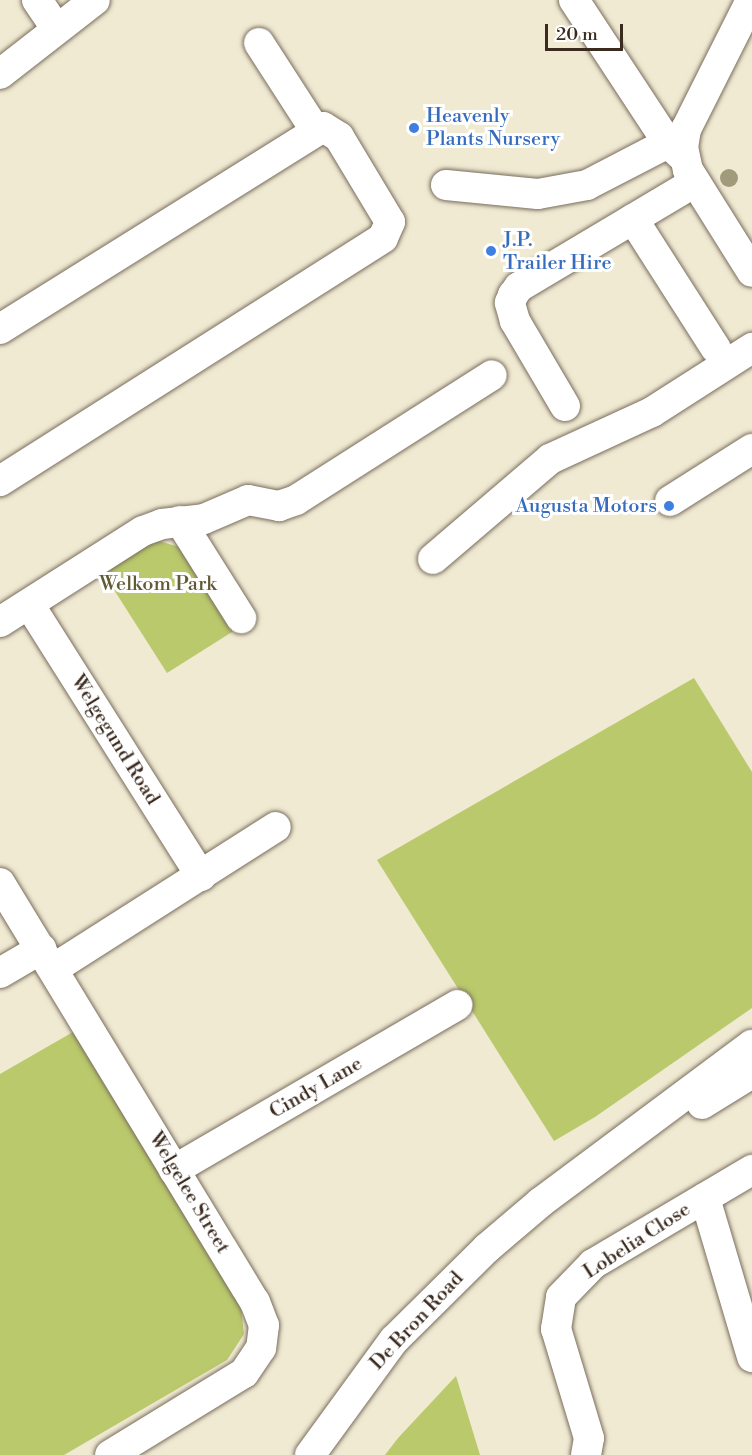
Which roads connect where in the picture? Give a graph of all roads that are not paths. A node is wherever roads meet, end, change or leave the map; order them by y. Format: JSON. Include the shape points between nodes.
{"nodes":[{"id":1,"x":37,"y":0,"type":"edge"},
{"id":2,"x":95,"y":0,"type":"edge"},
{"id":3,"x":574,"y":0,"type":"edge"},
{"id":4,"x":751,"y":0,"type":"edge"},
{"id":5,"x":56,"y":28,"type":"junction"},
{"id":6,"x":259,"y":43,"type":"dead end"},
{"id":7,"x":0,"y":74,"type":"edge"},
{"id":8,"x":315,"y":130,"type":"junction"},
{"id":9,"x":682,"y":161,"type":"junction"},
{"id":10,"x":446,"y":185,"type":"dead end"},
{"id":11,"x":633,"y":219,"type":"junction"},
{"id":12,"x":752,"y":272,"type":"edge"},
{"id":13,"x":0,"y":329,"type":"edge"},
{"id":14,"x":752,"y":348,"type":"edge"},
{"id":15,"x":716,"y":349,"type":"dead end"},
{"id":16,"x":492,"y":375,"type":"dead end"},
{"id":17,"x":565,"y":406,"type":"dead end"},
{"id":18,"x":752,"y":449,"type":"edge"},
{"id":19,"x":0,"y":481,"type":"edge"},
{"id":20,"x":670,"y":501,"type":"dead end"},
{"id":21,"x":180,"y":521,"type":"junction"},
{"id":22,"x":433,"y":559,"type":"dead end"},
{"id":23,"x":28,"y":604,"type":"junction"},
{"id":24,"x":241,"y":618,"type":"dead end"},
{"id":25,"x":0,"y":622,"type":"edge"},
{"id":26,"x":276,"y":827,"type":"dead end"},
{"id":27,"x":201,"y":876,"type":"junction"},
{"id":28,"x":0,"y":883,"type":"edge"},
{"id":29,"x":47,"y":959,"type":"junction"},
{"id":30,"x":0,"y":973,"type":"edge"},
{"id":31,"x":457,"y":1005,"type":"dead end"},
{"id":32,"x":752,"y":1045,"type":"edge"},
{"id":33,"x":752,"y":1073,"type":"edge"},
{"id":34,"x":174,"y":1170,"type":"junction"},
{"id":35,"x":752,"y":1170,"type":"edge"},
{"id":36,"x":705,"y":1198,"type":"junction"},
{"id":37,"x":541,"y":1202,"type":"junction"},
{"id":38,"x":752,"y":1357,"type":"edge"},
{"id":39,"x":110,"y":1455,"type":"edge"},
{"id":40,"x":310,"y":1455,"type":"edge"},
{"id":41,"x":586,"y":1455,"type":"edge"}],
"edges":[{"from":1,"to":5,"type":"street"},
{"from":2,"to":5,"type":"street"},
{"from":3,"to":9,"type":"street"},
{"from":4,"to":9,"type":"street","via":[[686,129]]},
{"from":5,"to":7,"type":"street"},
{"from":6,"to":8,"type":"street"},
{"from":8,"to":13,"type":"street"},
{"from":8,"to":19,"type":"street","via":[[328,129],[339,137],[387,215],[389,227],[383,238]]},
{"from":9,"to":10,"type":"street","via":[[548,192]]},
{"from":9,"to":11,"type":"street"},
{"from":9,"to":12,"type":"street"},
{"from":11,"to":15,"type":"street"},
{"from":11,"to":17,"type":"street","via":[[519,286],[510,303],[515,321]]},
{"from":14,"to":22,"type":"street","via":[[652,412],[550,459]]},
{"from":16,"to":21,"type":"street","via":[[296,500],[279,506],[254,500],[204,519]]},
{"from":18,"to":20,"type":"street"},
{"from":21,"to":23,"type":"street","via":[[143,531]]},
{"from":21,"to":24,"type":"street"},
{"from":23,"to":25,"type":"street"},
{"from":23,"to":27,"type":"street","name":"Welgegund Road"},
{"from":26,"to":27,"type":"street"},
{"from":27,"to":29,"type":"street"},
{"from":28,"to":29,"type":"street","name":"Welgelee Street"},
{"from":29,"to":30,"type":"street"},
{"from":29,"to":34,"type":"street","name":"Welgelee Street"},
{"from":31,"to":34,"type":"street","name":"Cindy Lane"},
{"from":32,"to":37,"type":"street","name":"De Bron Road"},
{"from":33,"to":37,"type":"street","name":"De Bron Road"},
{"from":34,"to":39,"type":"street","name":"Welgelee Street","via":[[261,1312],[261,1348],[244,1373]]},
{"from":35,"to":36,"type":"street","name":"Lobelia Close"},
{"from":36,"to":38,"type":"street"},
{"from":36,"to":41,"type":"street","name":"Lobelia Close","via":[[593,1264],[561,1298],[556,1329],[588,1438]]},
{"from":37,"to":40,"type":"street","name":"De Bron Road","via":[[487,1248],[394,1340]]}]}
